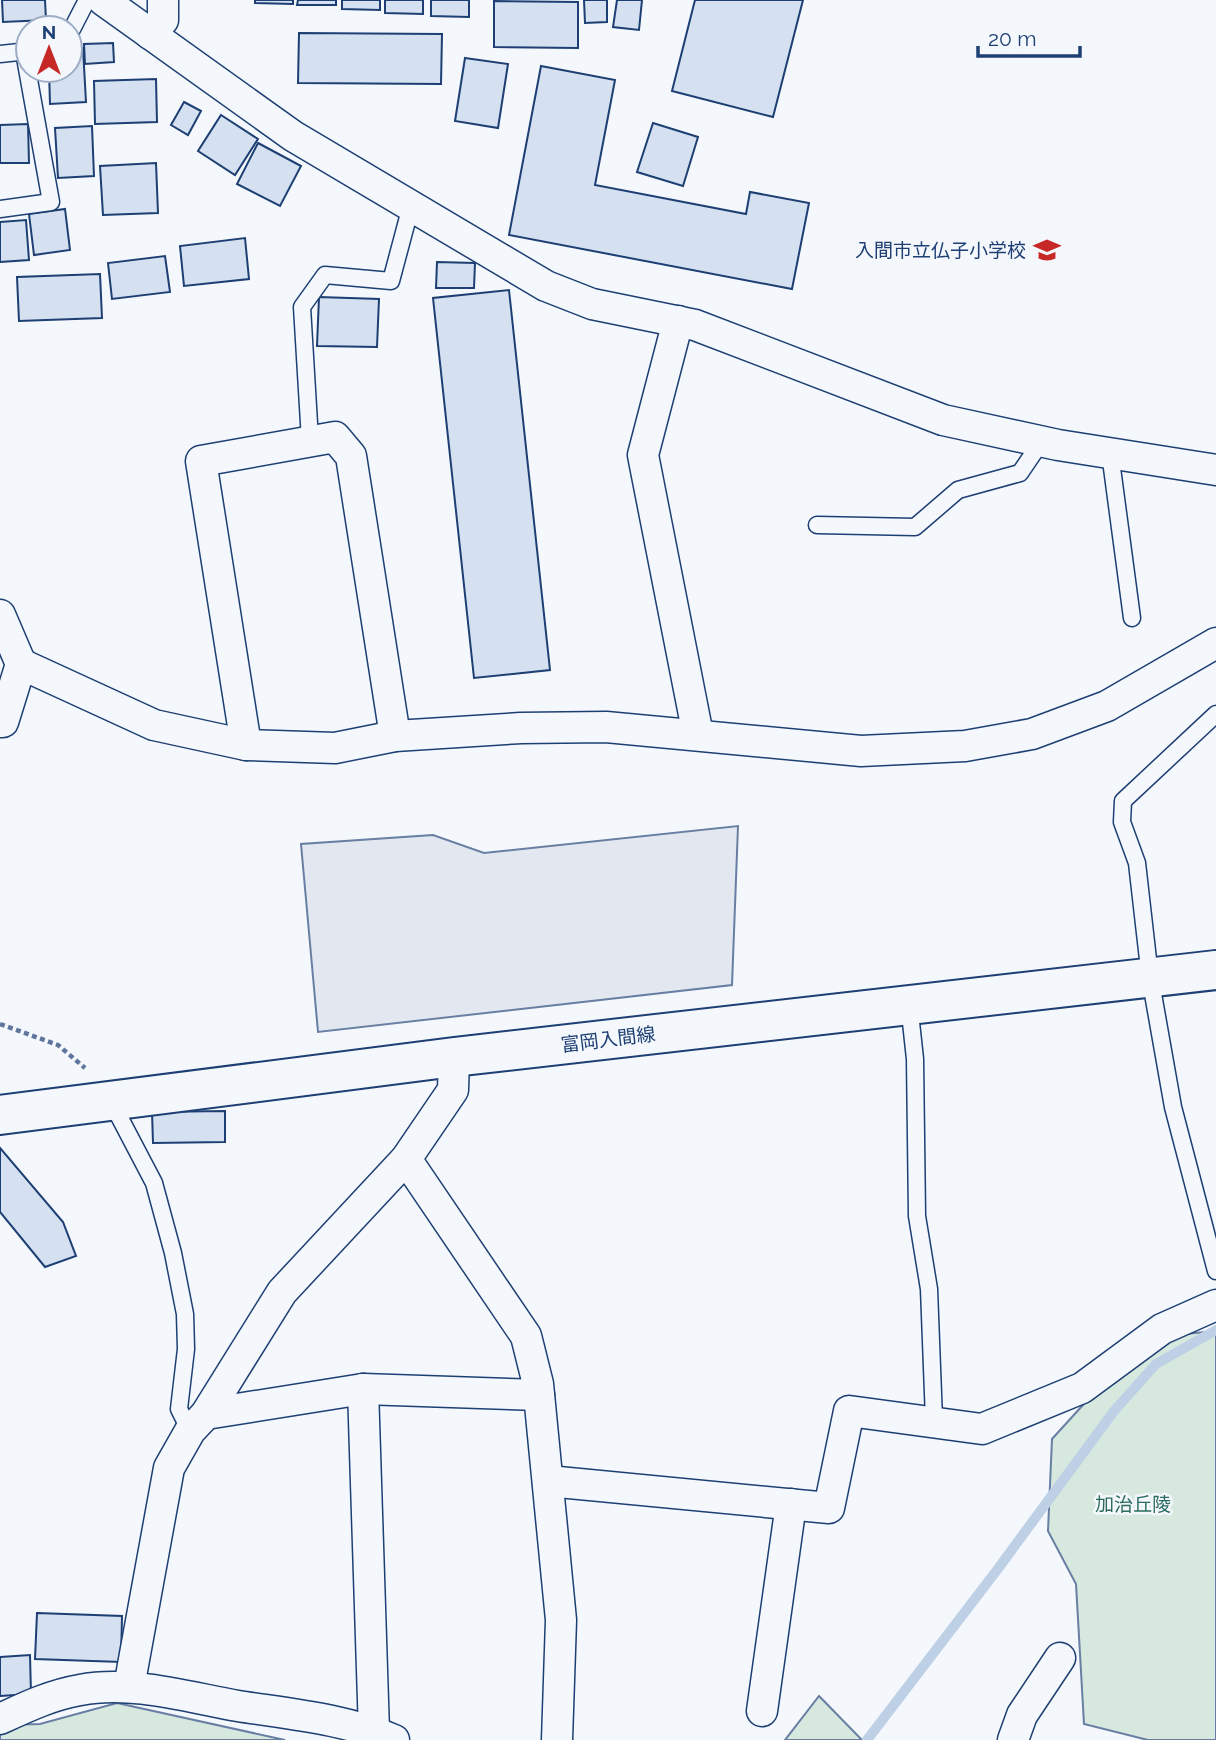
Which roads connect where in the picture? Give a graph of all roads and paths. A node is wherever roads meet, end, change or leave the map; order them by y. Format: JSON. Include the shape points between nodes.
{"nodes":[{"id":1,"x":103,"y":0,"type":"edge"},
{"id":2,"x":163,"y":0,"type":"edge"},
{"id":3,"x":150,"y":34,"type":"junction"},
{"id":4,"x":31,"y":84,"type":"edge"},
{"id":5,"x":411,"y":206,"type":"junction"},
{"id":6,"x":0,"y":209,"type":"edge"},
{"id":7,"x":678,"y":321,"type":"junction"},
{"id":8,"x":310,"y":440,"type":"junction"},
{"id":9,"x":1041,"y":442,"type":"junction"},
{"id":10,"x":1111,"y":453,"type":"junction"},
{"id":11,"x":1216,"y":470,"type":"edge"},
{"id":12,"x":817,"y":525,"type":"dead end"},
{"id":13,"x":0,"y":615,"type":"edge"},
{"id":14,"x":1132,"y":618,"type":"dead end"},
{"id":15,"x":1216,"y":643,"type":"edge"},
{"id":16,"x":21,"y":664,"type":"junction"},
{"id":17,"x":1216,"y":714,"type":"edge"},
{"id":18,"x":1,"y":725,"type":"edge"},
{"id":19,"x":698,"y":735,"type":"junction"},
{"id":20,"x":395,"y":736,"type":"junction"},
{"id":21,"x":246,"y":745,"type":"junction"},
{"id":22,"x":1216,"y":970,"type":"edge"},
{"id":23,"x":1150,"y":977,"type":"junction"},
{"id":24,"x":909,"y":1003,"type":"junction"},
{"id":25,"x":0,"y":1024,"type":"edge"},
{"id":26,"x":454,"y":1057,"type":"junction"},
{"id":27,"x":109,"y":1099,"type":"junction"},
{"id":28,"x":0,"y":1115,"type":"edge"},
{"id":29,"x":406,"y":1158,"type":"junction"},
{"id":30,"x":1216,"y":1271,"type":"edge"},
{"id":31,"x":1216,"y":1305,"type":"edge"},
{"id":32,"x":363,"y":1389,"type":"junction"},
{"id":33,"x":539,"y":1395,"type":"junction"},
{"id":34,"x":934,"y":1420,"type":"junction"},
{"id":35,"x":198,"y":1422,"type":"junction"},
{"id":36,"x":548,"y":1481,"type":"junction"},
{"id":37,"x":791,"y":1504,"type":"junction"},
{"id":38,"x":1060,"y":1658,"type":"dead end"},
{"id":39,"x":129,"y":1687,"type":"junction"},
{"id":40,"x":762,"y":1711,"type":"dead end"},
{"id":41,"x":0,"y":1719,"type":"edge"},
{"id":42,"x":384,"y":1736,"type":"edge"},
{"id":43,"x":557,"y":1740,"type":"edge"},
{"id":44,"x":1013,"y":1740,"type":"edge"}],
"edges":[{"from":1,"to":3,"type":"street"},
{"from":2,"to":3,"type":"street","via":[[163,20]]},
{"from":3,"to":5,"type":"street","via":[[293,136]]},
{"from":4,"to":6,"type":"lane","via":[[51,202]]},
{"from":5,"to":7,"type":"street","via":[[546,286],[592,304]]},
{"from":5,"to":8,"type":"lane","via":[[391,281],[325,275],[302,307]]},
{"from":7,"to":9,"type":"street","via":[[753,345],[943,419]]},
{"from":7,"to":19,"type":"street","via":[[643,454]]},
{"from":8,"to":20,"type":"street","via":[[335,437],[351,456]]},
{"from":8,"to":21,"type":"street","via":[[201,461]]},
{"from":9,"to":10,"type":"street"},
{"from":9,"to":12,"type":"lane","via":[[1020,473],[958,490],[915,527]]},
{"from":10,"to":11,"type":"street"},
{"from":10,"to":14,"type":"lane"},
{"from":13,"to":16,"type":"street"},
{"from":15,"to":19,"type":"street","via":[[1107,706],[1032,734],[965,746],[861,751]]},
{"from":16,"to":18,"type":"street"},
{"from":16,"to":21,"type":"street","via":[[154,725]]},
{"from":17,"to":23,"type":"lane","via":[[1123,802],[1122,822],[1137,863]]},
{"from":19,"to":20,"type":"street","via":[[606,727]]},
{"from":20,"to":21,"type":"street","via":[[335,748]]},
{"from":22,"to":23,"type":"main road","name":"富岡入間線"},
{"from":23,"to":24,"type":"main road","name":"富岡入間線"},
{"from":23,"to":30,"type":"lane","via":[[1173,1107]]},
{"from":24,"to":26,"type":"main road","name":"富岡入間線"},
{"from":24,"to":34,"type":"lane","via":[[915,1059],[917,1216],[929,1289]]},
{"from":25,"to":27,"type":"path","via":[[58,1045],[82,1063]]},
{"from":26,"to":27,"type":"main road","name":"富岡入間線"},
{"from":26,"to":29,"type":"street","via":[[453,1090]]},
{"from":27,"to":28,"type":"main road","name":"富岡入間線"},
{"from":27,"to":35,"type":"lane","via":[[154,1183],[185,1314],[179,1409]]},
{"from":29,"to":33,"type":"street","via":[[526,1336]]},
{"from":29,"to":35,"type":"street","via":[[282,1292]]},
{"from":31,"to":34,"type":"street","via":[[1162,1329],[1082,1388],[982,1429]]},
{"from":32,"to":33,"type":"street"},
{"from":32,"to":35,"type":"street"},
{"from":32,"to":42,"type":"street"},
{"from":33,"to":36,"type":"street"},
{"from":34,"to":37,"type":"street","via":[[849,1411],[829,1508]]},
{"from":35,"to":39,"type":"street","via":[[169,1468]]},
{"from":36,"to":37,"type":"street"},
{"from":36,"to":43,"type":"street","via":[[561,1620]]},
{"from":37,"to":40,"type":"street"},
{"from":38,"to":44,"type":"street","via":[[1022,1715]]},
{"from":39,"to":41,"type":"street","via":[[82,1689]]},
{"from":39,"to":42,"type":"street"}]}
